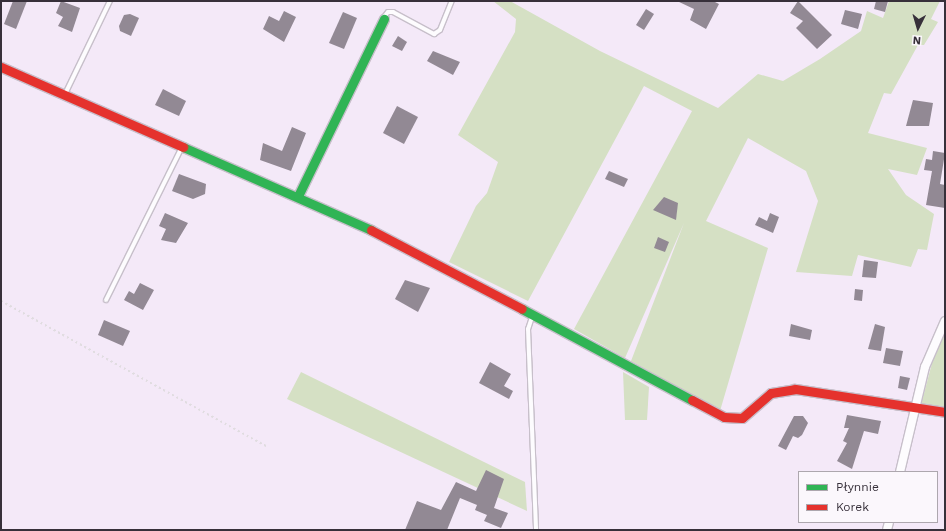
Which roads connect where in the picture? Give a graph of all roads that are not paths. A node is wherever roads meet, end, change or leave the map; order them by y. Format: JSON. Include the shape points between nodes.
{"nodes":[{"id":1,"x":110,"y":1,"type":"edge"},
{"id":2,"x":452,"y":1,"type":"edge"},
{"id":3,"x":384,"y":19,"type":"joint"},
{"id":4,"x":1,"y":67,"type":"edge"},
{"id":5,"x":65,"y":94,"type":"junction"},
{"id":6,"x":182,"y":147,"type":"junction"},
{"id":7,"x":298,"y":196,"type":"junction"},
{"id":8,"x":106,"y":300,"type":"dead end"},
{"id":9,"x":534,"y":313,"type":"junction"},
{"id":10,"x":945,"y":320,"type":"edge"},
{"id":11,"x":915,"y":407,"type":"junction"},
{"id":12,"x":945,"y":412,"type":"edge"},
{"id":13,"x":900,"y":471,"type":"edge"},
{"id":14,"x":536,"y":530,"type":"edge"}],
"edges":[{"from":1,"to":5,"type":"lane"},
{"from":2,"to":3,"type":"lane","via":[[440,30],[434,34],[393,12],[388,12]]},
{"from":3,"to":7,"type":"street"},
{"from":4,"to":5,"type":"street"},
{"from":5,"to":6,"type":"street"},
{"from":6,"to":7,"type":"street"},
{"from":6,"to":8,"type":"lane"},
{"from":7,"to":9,"type":"street","via":[[387,237]]},
{"from":9,"to":11,"type":"street","via":[[729,418],[742,418],[767,396],[788,389],[829,391]]},
{"from":9,"to":14,"type":"lane","via":[[528,329]]},
{"from":10,"to":11,"type":"street","via":[[925,367]]},
{"from":11,"to":12,"type":"street"},
{"from":11,"to":13,"type":"street"}]}
